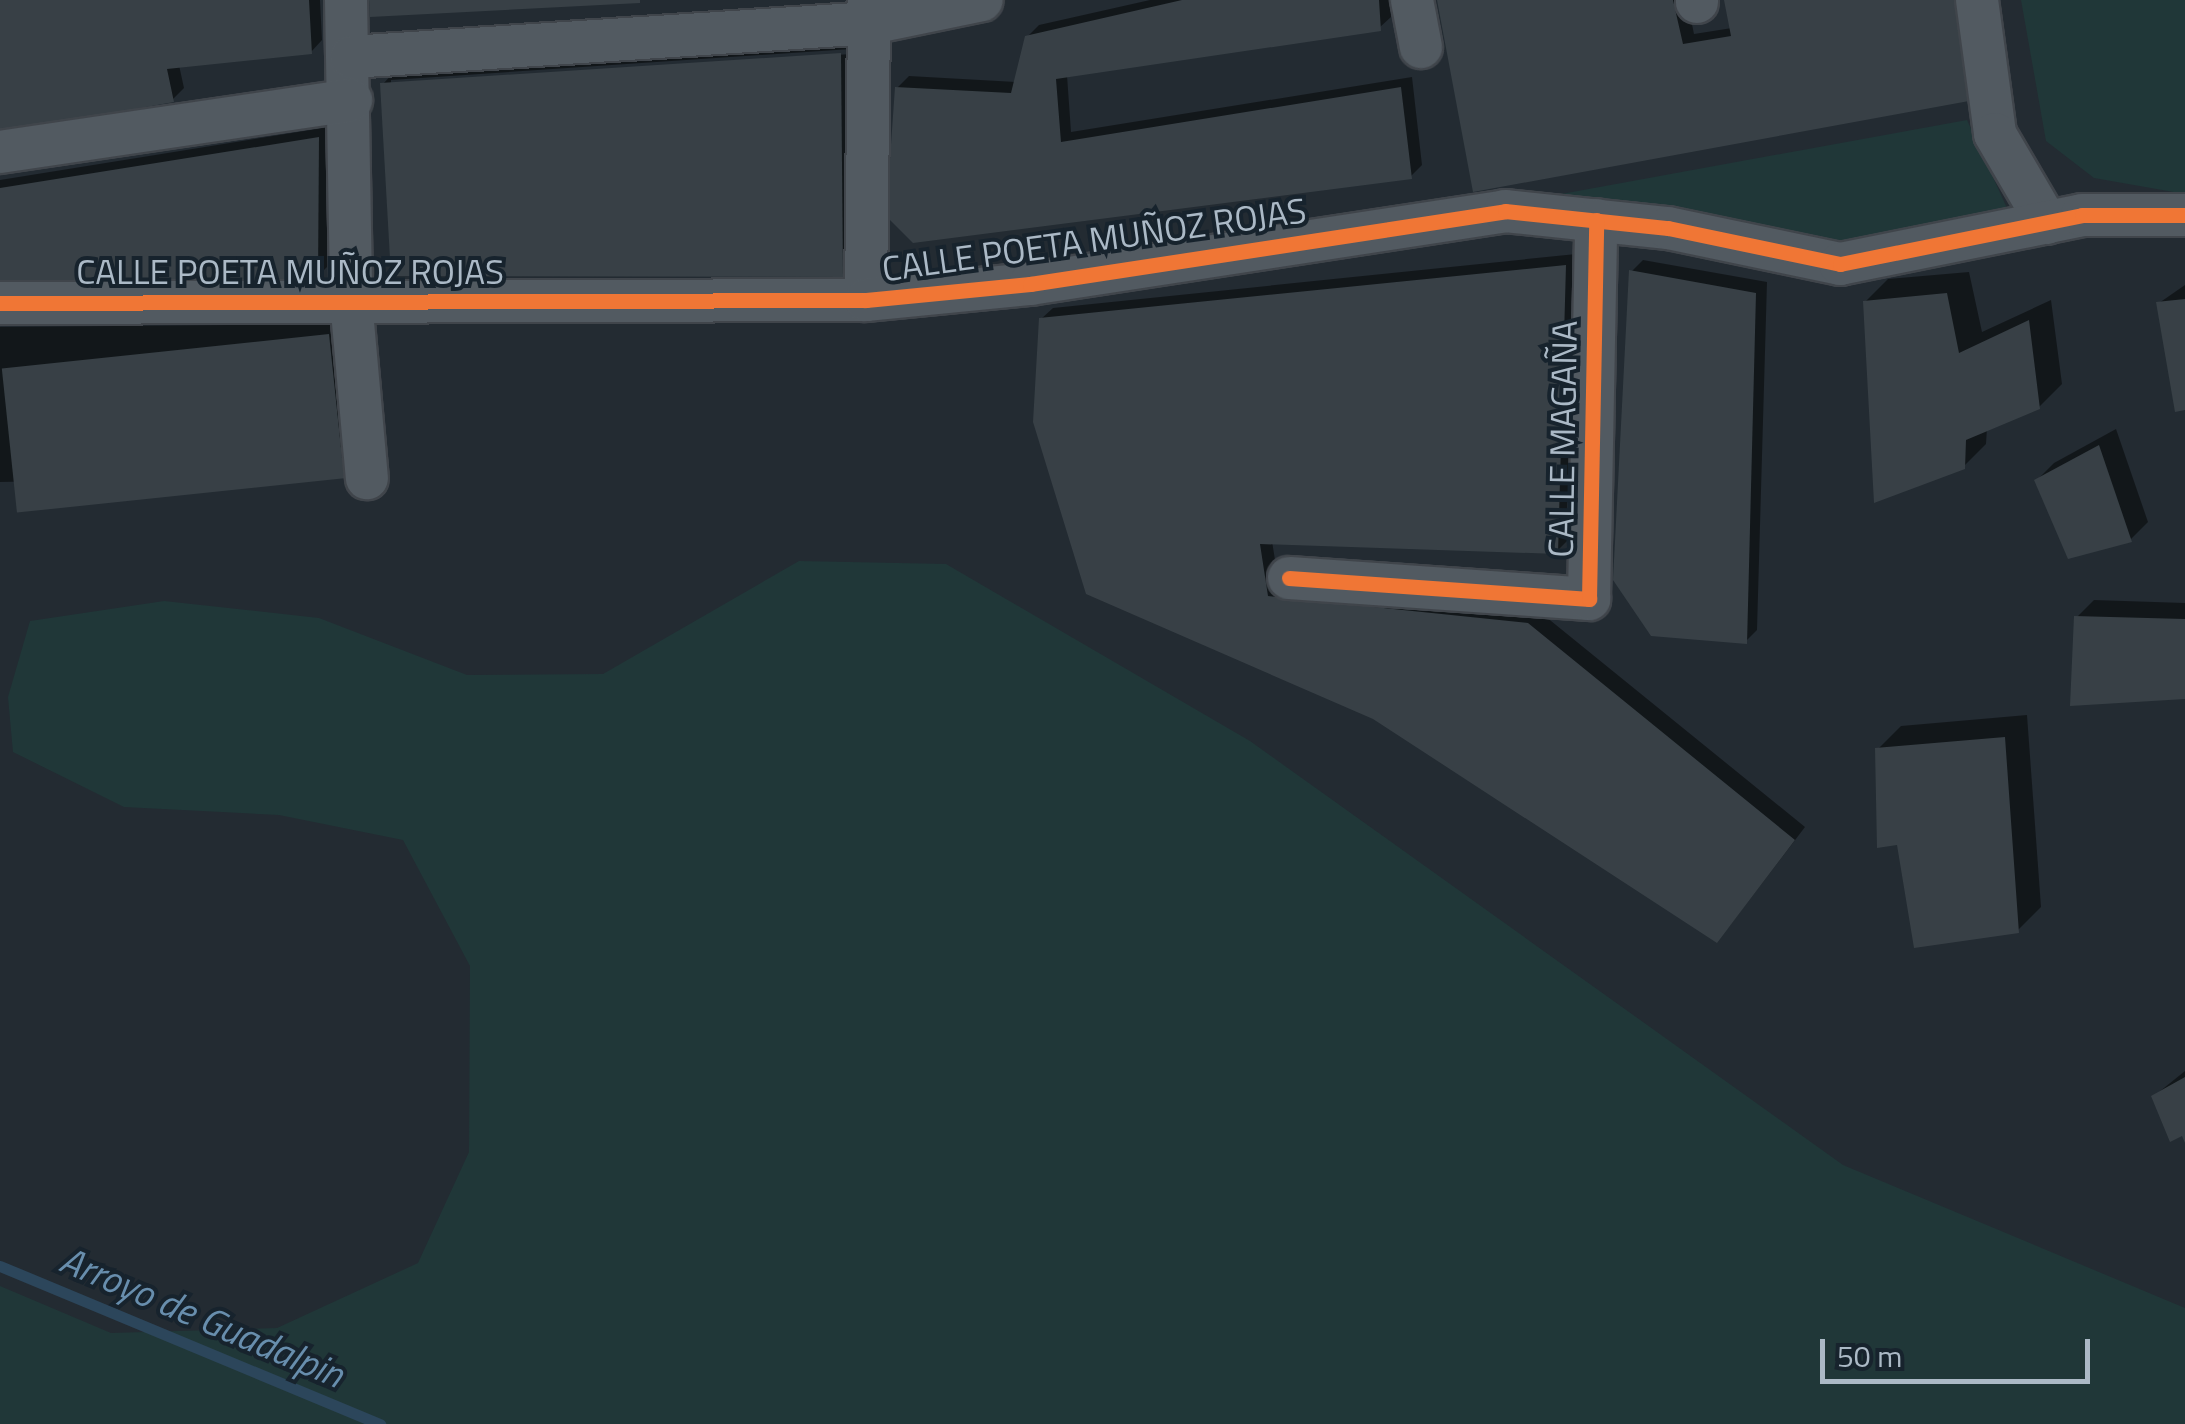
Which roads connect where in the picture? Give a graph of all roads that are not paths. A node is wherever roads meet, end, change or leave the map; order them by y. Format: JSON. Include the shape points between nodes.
{"nodes":[{"id":1,"x":346,"y":0,"type":"edge"},
{"id":2,"x":982,"y":0,"type":"edge"},
{"id":3,"x":1412,"y":0,"type":"edge"},
{"id":4,"x":1977,"y":0,"type":"edge"},
{"id":5,"x":870,"y":11,"type":"edge"},
{"id":6,"x":1421,"y":47,"type":"dead end"},
{"id":7,"x":351,"y":56,"type":"junction"},
{"id":8,"x":351,"y":100,"type":"junction"},
{"id":9,"x":0,"y":152,"type":"edge"},
{"id":10,"x":2185,"y":215,"type":"edge"},
{"id":11,"x":1596,"y":220,"type":"junction"},
{"id":12,"x":2047,"y":223,"type":"junction"},
{"id":13,"x":351,"y":300,"type":"junction"},
{"id":14,"x":866,"y":300,"type":"junction"},
{"id":15,"x":0,"y":303,"type":"edge"},
{"id":16,"x":368,"y":478,"type":"dead end"},
{"id":17,"x":1289,"y":578,"type":"dead end"}],
"edges":[{"from":1,"to":7,"type":"street"},
{"from":2,"to":5,"type":"street"},
{"from":3,"to":6,"type":"street"},
{"from":4,"to":12,"type":"street","via":[[1995,134]]},
{"from":5,"to":7,"type":"street"},
{"from":5,"to":14,"type":"street"},
{"from":7,"to":8,"type":"street"},
{"from":8,"to":9,"type":"street"},
{"from":8,"to":13,"type":"street"},
{"from":10,"to":12,"type":"street","name":"CALLE POETA MUÑOZ ROJAS","via":[[2082,215]]},
{"from":11,"to":12,"type":"street","name":"CALLE POETA MUÑOZ ROJAS","via":[[1840,264]]},
{"from":11,"to":14,"type":"street","name":"CALLE POETA MUÑOZ ROJAS","via":[[1506,211],[1030,284]]},
{"from":11,"to":17,"type":"street","name":"CALLE MAGAÑA","via":[[1589,599]]},
{"from":13,"to":14,"type":"street","name":"CALLE POETA MUÑOZ ROJAS"},
{"from":13,"to":15,"type":"street","name":"CALLE POETA MUÑOZ ROJAS"},
{"from":13,"to":16,"type":"street"}]}
